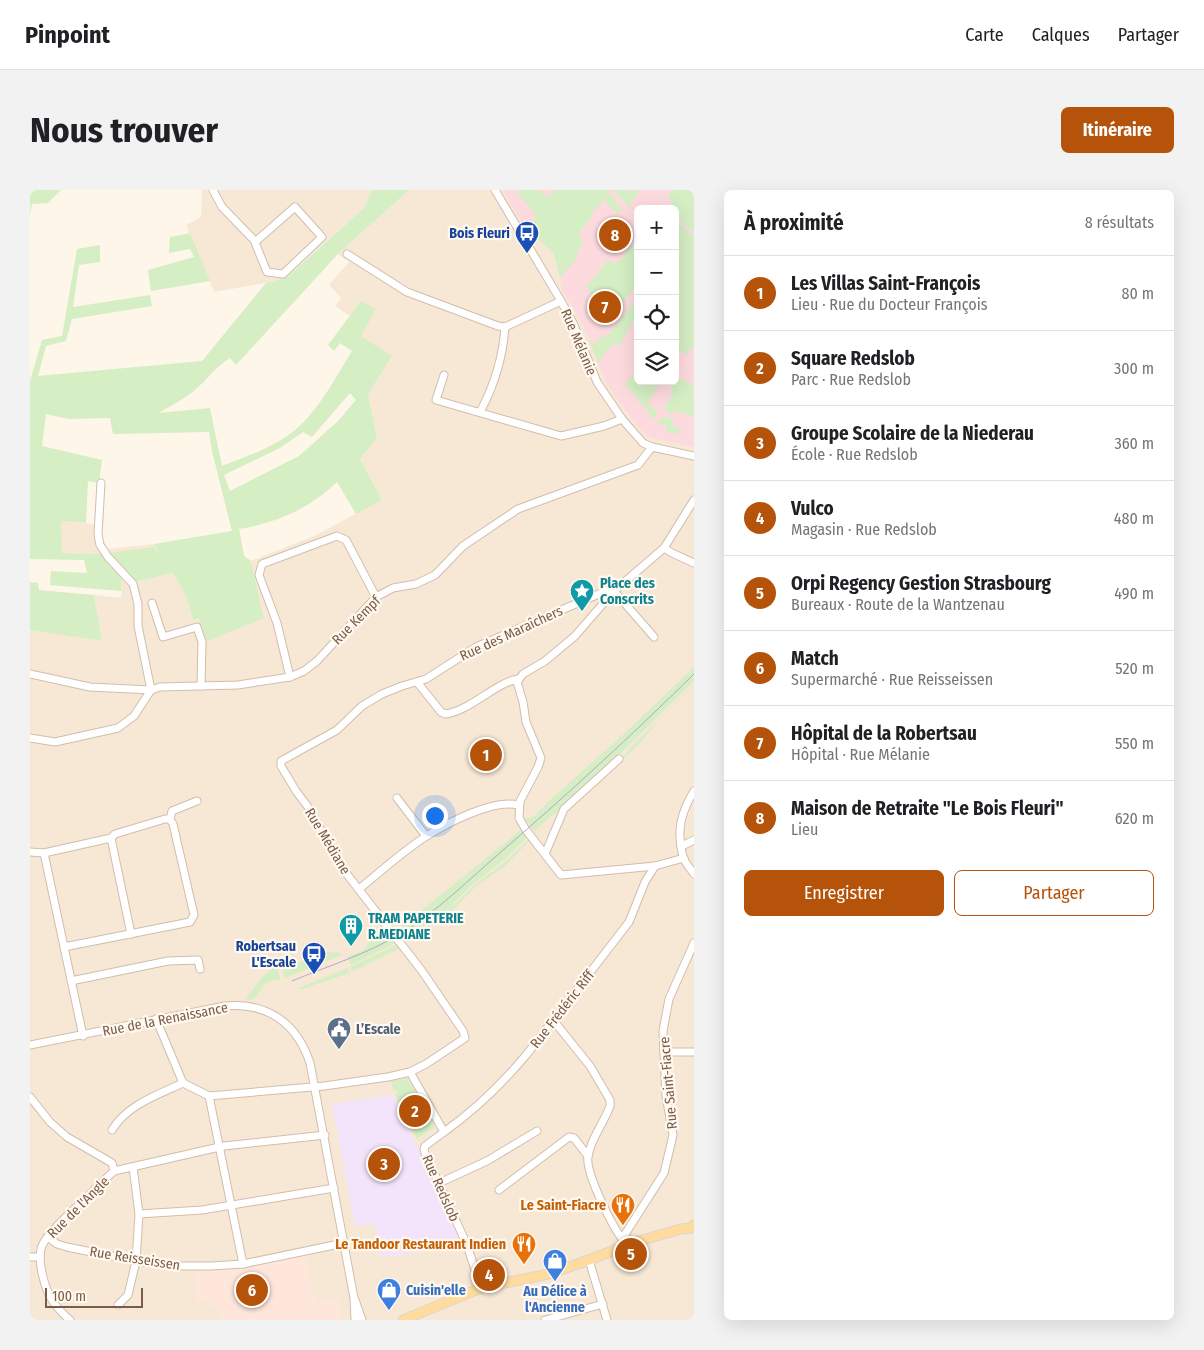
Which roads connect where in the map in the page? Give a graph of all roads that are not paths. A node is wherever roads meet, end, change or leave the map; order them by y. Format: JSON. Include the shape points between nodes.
{"nodes":[{"id":1,"x":213,"y":190,"type":"edge"},
{"id":2,"x":495,"y":190,"type":"edge"},
{"id":3,"x":255,"y":242,"type":"junction"},
{"id":4,"x":348,"y":254,"type":"dead end"},
{"id":5,"x":561,"y":301,"type":"junction"},
{"id":6,"x":505,"y":327,"type":"junction"},
{"id":7,"x":444,"y":375,"type":"dead end"},
{"id":8,"x":480,"y":412,"type":"junction"},
{"id":9,"x":622,"y":419,"type":"junction"},
{"id":10,"x":652,"y":447,"type":"junction"},
{"id":11,"x":694,"y":456,"type":"edge"},
{"id":12,"x":101,"y":483,"type":"dead end"},
{"id":13,"x":694,"y":500,"type":"edge"},
{"id":14,"x":664,"y":548,"type":"junction"},
{"id":15,"x":694,"y":563,"type":"edge"},
{"id":16,"x":614,"y":591,"type":"junction"},
{"id":17,"x":376,"y":597,"type":"junction"},
{"id":18,"x":152,"y":603,"type":"dead end"},
{"id":19,"x":654,"y":637,"type":"dead end"},
{"id":20,"x":30,"y":674,"type":"edge"},
{"id":21,"x":290,"y":677,"type":"junction"},
{"id":22,"x":518,"y":680,"type":"junction"},
{"id":23,"x":417,"y":682,"type":"junction"},
{"id":24,"x":201,"y":686,"type":"junction"},
{"id":25,"x":151,"y":690,"type":"junction"},
{"id":26,"x":30,"y":738,"type":"edge"},
{"id":27,"x":618,"y":759,"type":"dead end"},
{"id":28,"x":280,"y":764,"type":"joint"},
{"id":29,"x":694,"y":790,"type":"edge"},
{"id":30,"x":397,"y":798,"type":"dead end"},
{"id":31,"x":197,"y":801,"type":"dead end"},
{"id":32,"x":518,"y":805,"type":"junction"},
{"id":33,"x":170,"y":820,"type":"junction"},
{"id":34,"x":426,"y":836,"type":"junction"},
{"id":35,"x":110,"y":838,"type":"junction"},
{"id":36,"x":694,"y":840,"type":"edge"},
{"id":37,"x":682,"y":846,"type":"junction"},
{"id":38,"x":30,"y":852,"type":"edge"},
{"id":39,"x":44,"y":854,"type":"junction"},
{"id":40,"x":545,"y":854,"type":"junction"},
{"id":41,"x":684,"y":858,"type":"junction"},
{"id":42,"x":655,"y":866,"type":"junction"},
{"id":43,"x":694,"y":874,"type":"edge"},
{"id":44,"x":359,"y":889,"type":"junction"},
{"id":45,"x":131,"y":934,"type":"junction"},
{"id":46,"x":694,"y":943,"type":"edge"},
{"id":47,"x":64,"y":948,"type":"junction"},
{"id":48,"x":200,"y":969,"type":"dead end"},
{"id":49,"x":71,"y":981,"type":"junction"},
{"id":50,"x":156,"y":1019,"type":"junction"},
{"id":51,"x":552,"y":1020,"type":"junction"},
{"id":52,"x":83,"y":1036,"type":"junction"},
{"id":53,"x":30,"y":1045,"type":"edge"},
{"id":54,"x":664,"y":1052,"type":"junction"},
{"id":55,"x":694,"y":1052,"type":"edge"},
{"id":56,"x":410,"y":1072,"type":"junction"},
{"id":57,"x":183,"y":1083,"type":"junction"},
{"id":58,"x":315,"y":1086,"type":"junction"},
{"id":59,"x":209,"y":1096,"type":"junction"},
{"id":60,"x":30,"y":1097,"type":"edge"},
{"id":61,"x":112,"y":1130,"type":"dead end"},
{"id":62,"x":537,"y":1131,"type":"dead end"},
{"id":63,"x":444,"y":1132,"type":"junction"},
{"id":64,"x":325,"y":1135,"type":"junction"},
{"id":65,"x":218,"y":1147,"type":"junction"},
{"id":66,"x":588,"y":1156,"type":"junction"},
{"id":67,"x":133,"y":1167,"type":"junction"},
{"id":68,"x":114,"y":1171,"type":"junction"},
{"id":69,"x":439,"y":1183,"type":"junction"},
{"id":70,"x":334,"y":1188,"type":"junction"},
{"id":71,"x":499,"y":1190,"type":"dead end"},
{"id":72,"x":230,"y":1206,"type":"junction"},
{"id":73,"x":139,"y":1214,"type":"junction"},
{"id":74,"x":694,"y":1227,"type":"edge"},
{"id":75,"x":48,"y":1237,"type":"junction"},
{"id":76,"x":623,"y":1242,"type":"junction"},
{"id":77,"x":344,"y":1243,"type":"junction"},
{"id":78,"x":40,"y":1256,"type":"junction"},
{"id":79,"x":30,"y":1257,"type":"edge"},
{"id":80,"x":136,"y":1260,"type":"junction"},
{"id":81,"x":589,"y":1260,"type":"junction"},
{"id":82,"x":243,"y":1264,"type":"junction"},
{"id":83,"x":481,"y":1288,"type":"junction"},
{"id":84,"x":354,"y":1298,"type":"junction"},
{"id":85,"x":603,"y":1304,"type":"junction"},
{"id":86,"x":118,"y":1305,"type":"dead end"},
{"id":87,"x":70,"y":1320,"type":"edge"},
{"id":88,"x":354,"y":1320,"type":"edge"},
{"id":89,"x":362,"y":1320,"type":"edge"},
{"id":90,"x":403,"y":1320,"type":"edge"},
{"id":91,"x":545,"y":1320,"type":"edge"},
{"id":92,"x":607,"y":1320,"type":"edge"}],
"edges":[{"from":1,"to":3,"type":"street","via":[[222,207]]},
{"from":2,"to":5,"type":"street","name":"Rue Mélanie"},
{"from":3,"to":3,"type":"street","via":[[268,272],[283,274],[322,237],[295,206]]},
{"from":4,"to":6,"type":"street","via":[[407,292]]},
{"from":5,"to":6,"type":"street"},
{"from":5,"to":9,"type":"street","name":"Rue Mélanie","via":[[597,382]]},
{"from":6,"to":8,"type":"street","via":[[497,371]]},
{"from":7,"to":8,"type":"street","via":[[436,400]]},
{"from":8,"to":9,"type":"street","via":[[561,436]]},
{"from":9,"to":10,"type":"street","name":"Rue Mélanie","via":[[638,438]]},
{"from":10,"to":11,"type":"street","name":"Rue Mélanie"},
{"from":10,"to":17,"type":"street","name":"Rue Kempf","via":[[638,465],[518,509],[464,546],[435,575]]},
{"from":12,"to":25,"type":"street","via":[[100,545],[133,584]]},
{"from":13,"to":14,"type":"street","name":"Rue des Maraîchers"},
{"from":14,"to":15,"type":"street"},
{"from":14,"to":16,"type":"street","name":"Rue des Maraîchers"},
{"from":16,"to":19,"type":"street"},
{"from":16,"to":22,"type":"street","via":[[575,636]]},
{"from":16,"to":23,"type":"street","name":"Rue des Maraîchers","via":[[608,590],[476,647]]},
{"from":17,"to":21,"type":"street","name":"Rue Kempf","via":[[318,660]]},
{"from":17,"to":21,"type":"street","via":[[346,540],[336,536],[262,564],[259,575],[277,623]]},
{"from":18,"to":24,"type":"street","via":[[163,637],[196,624],[202,642]]},
{"from":20,"to":25,"type":"street","name":"Rue Kempf","via":[[90,687]]},
{"from":21,"to":24,"type":"street","name":"Rue Kempf","via":[[238,685]]},
{"from":22,"to":23,"type":"street","via":[[512,680],[445,714]]},
{"from":22,"to":32,"type":"street","via":[[526,722],[540,758]]},
{"from":23,"to":28,"type":"street","name":"Rue des Maraîchers","via":[[378,696],[337,730],[290,755]]},
{"from":24,"to":25,"type":"street","name":"Rue Kempf"},
{"from":25,"to":26,"type":"street","via":[[134,716],[118,728],[55,742]]},
{"from":27,"to":40,"type":"street","via":[[564,809]]},
{"from":28,"to":44,"type":"street","name":"Rue Médiane","via":[[339,864]]},
{"from":29,"to":37,"type":"street","via":[[681,816]]},
{"from":30,"to":34,"type":"street"},
{"from":31,"to":33,"type":"street","via":[[172,811]]},
{"from":32,"to":34,"type":"street","via":[[480,808]]},
{"from":32,"to":40,"type":"street","via":[[519,818]]},
{"from":33,"to":35,"type":"street"},
{"from":33,"to":45,"type":"street","via":[[194,915],[190,922]]},
{"from":34,"to":44,"type":"street"},
{"from":35,"to":39,"type":"street"},
{"from":35,"to":45,"type":"street"},
{"from":36,"to":37,"type":"street"},
{"from":37,"to":41,"type":"street"},
{"from":38,"to":39,"type":"street"},
{"from":39,"to":47,"type":"street"},
{"from":40,"to":42,"type":"street","via":[[561,875]]},
{"from":41,"to":42,"type":"street"},
{"from":41,"to":43,"type":"street"},
{"from":42,"to":51,"type":"street","name":"Rue Frédéric Riff","via":[[629,922]]},
{"from":44,"to":56,"type":"street","name":"Rue Médiane","via":[[422,970],[465,1038],[435,1060]]},
{"from":45,"to":47,"type":"street"},
{"from":46,"to":54,"type":"street","name":"Rue Saint-Fiacre","via":[[669,999],[663,1031]]},
{"from":47,"to":49,"type":"street"},
{"from":48,"to":49,"type":"street","via":[[198,960],[168,961]]},
{"from":49,"to":52,"type":"street"},
{"from":50,"to":52,"type":"street","name":"Rue de la Renaissance"},
{"from":50,"to":57,"type":"street"},
{"from":50,"to":58,"type":"street","name":"Rue de la Renaissance","via":[[225,1006],[265,1010],[282,1020],[300,1040]]},
{"from":51,"to":63,"type":"street","name":"Rue Frédéric Riff","via":[[510,1075],[481,1104]]},
{"from":51,"to":66,"type":"street","via":[[590,1066],[610,1100],[608,1112]]},
{"from":52,"to":53,"type":"street","name":"Rue de la Renaissance"},
{"from":54,"to":55,"type":"street"},
{"from":54,"to":76,"type":"street","name":"Rue Saint-Fiacre","via":[[666,1096],[673,1135],[664,1173]]},
{"from":56,"to":58,"type":"street"},
{"from":56,"to":63,"type":"street"},
{"from":57,"to":59,"type":"street"},
{"from":57,"to":61,"type":"street","via":[[134,1107]]},
{"from":58,"to":59,"type":"street"},
{"from":58,"to":64,"type":"street","name":"Rue de la Renaissance"},
{"from":59,"to":65,"type":"street"},
{"from":60,"to":68,"type":"street","name":"Rue de l'Angle","via":[[67,1137],[112,1163]]},
{"from":62,"to":69,"type":"street","via":[[487,1161]]},
{"from":63,"to":69,"type":"street","name":"Rue Redslob","via":[[424,1149]]},
{"from":64,"to":65,"type":"street"},
{"from":64,"to":70,"type":"street","name":"Rue de la Renaissance"},
{"from":65,"to":67,"type":"street"},
{"from":65,"to":72,"type":"street"},
{"from":66,"to":71,"type":"street","via":[[574,1138],[569,1137]]},
{"from":66,"to":76,"type":"street","via":[[590,1173]]},
{"from":67,"to":68,"type":"street"},
{"from":67,"to":73,"type":"street"},
{"from":68,"to":75,"type":"street","name":"Rue de l'Angle"},
{"from":69,"to":83,"type":"street","name":"Rue Redslob","via":[[467,1245]]},
{"from":70,"to":72,"type":"street"},
{"from":70,"to":77,"type":"street","name":"Rue de la Renaissance"},
{"from":72,"to":73,"type":"street"},
{"from":72,"to":82,"type":"street"},
{"from":73,"to":80,"type":"street"},
{"from":74,"to":76,"type":"main road"},
{"from":75,"to":78,"type":"street","name":"Rue de l'Angle"},
{"from":75,"to":80,"type":"street","name":"Rue Reisseissen","via":[[66,1247]]},
{"from":76,"to":81,"type":"main road"},
{"from":77,"to":82,"type":"street","name":"Rue Reisseissen"},
{"from":77,"to":84,"type":"street","name":"Rue de la Renaissance"},
{"from":78,"to":79,"type":"street"},
{"from":78,"to":87,"type":"street","via":[[44,1283],[51,1298]]},
{"from":80,"to":82,"type":"street","name":"Rue Reisseissen","via":[[177,1266]]},
{"from":80,"to":86,"type":"street","via":[[128,1295]]},
{"from":81,"to":83,"type":"main road","via":[[548,1274]]},
{"from":81,"to":85,"type":"street"},
{"from":83,"to":90,"type":"main road"},
{"from":84,"to":88,"type":"street"},
{"from":84,"to":89,"type":"street"},
{"from":85,"to":91,"type":"street"},
{"from":85,"to":92,"type":"street"}]}
